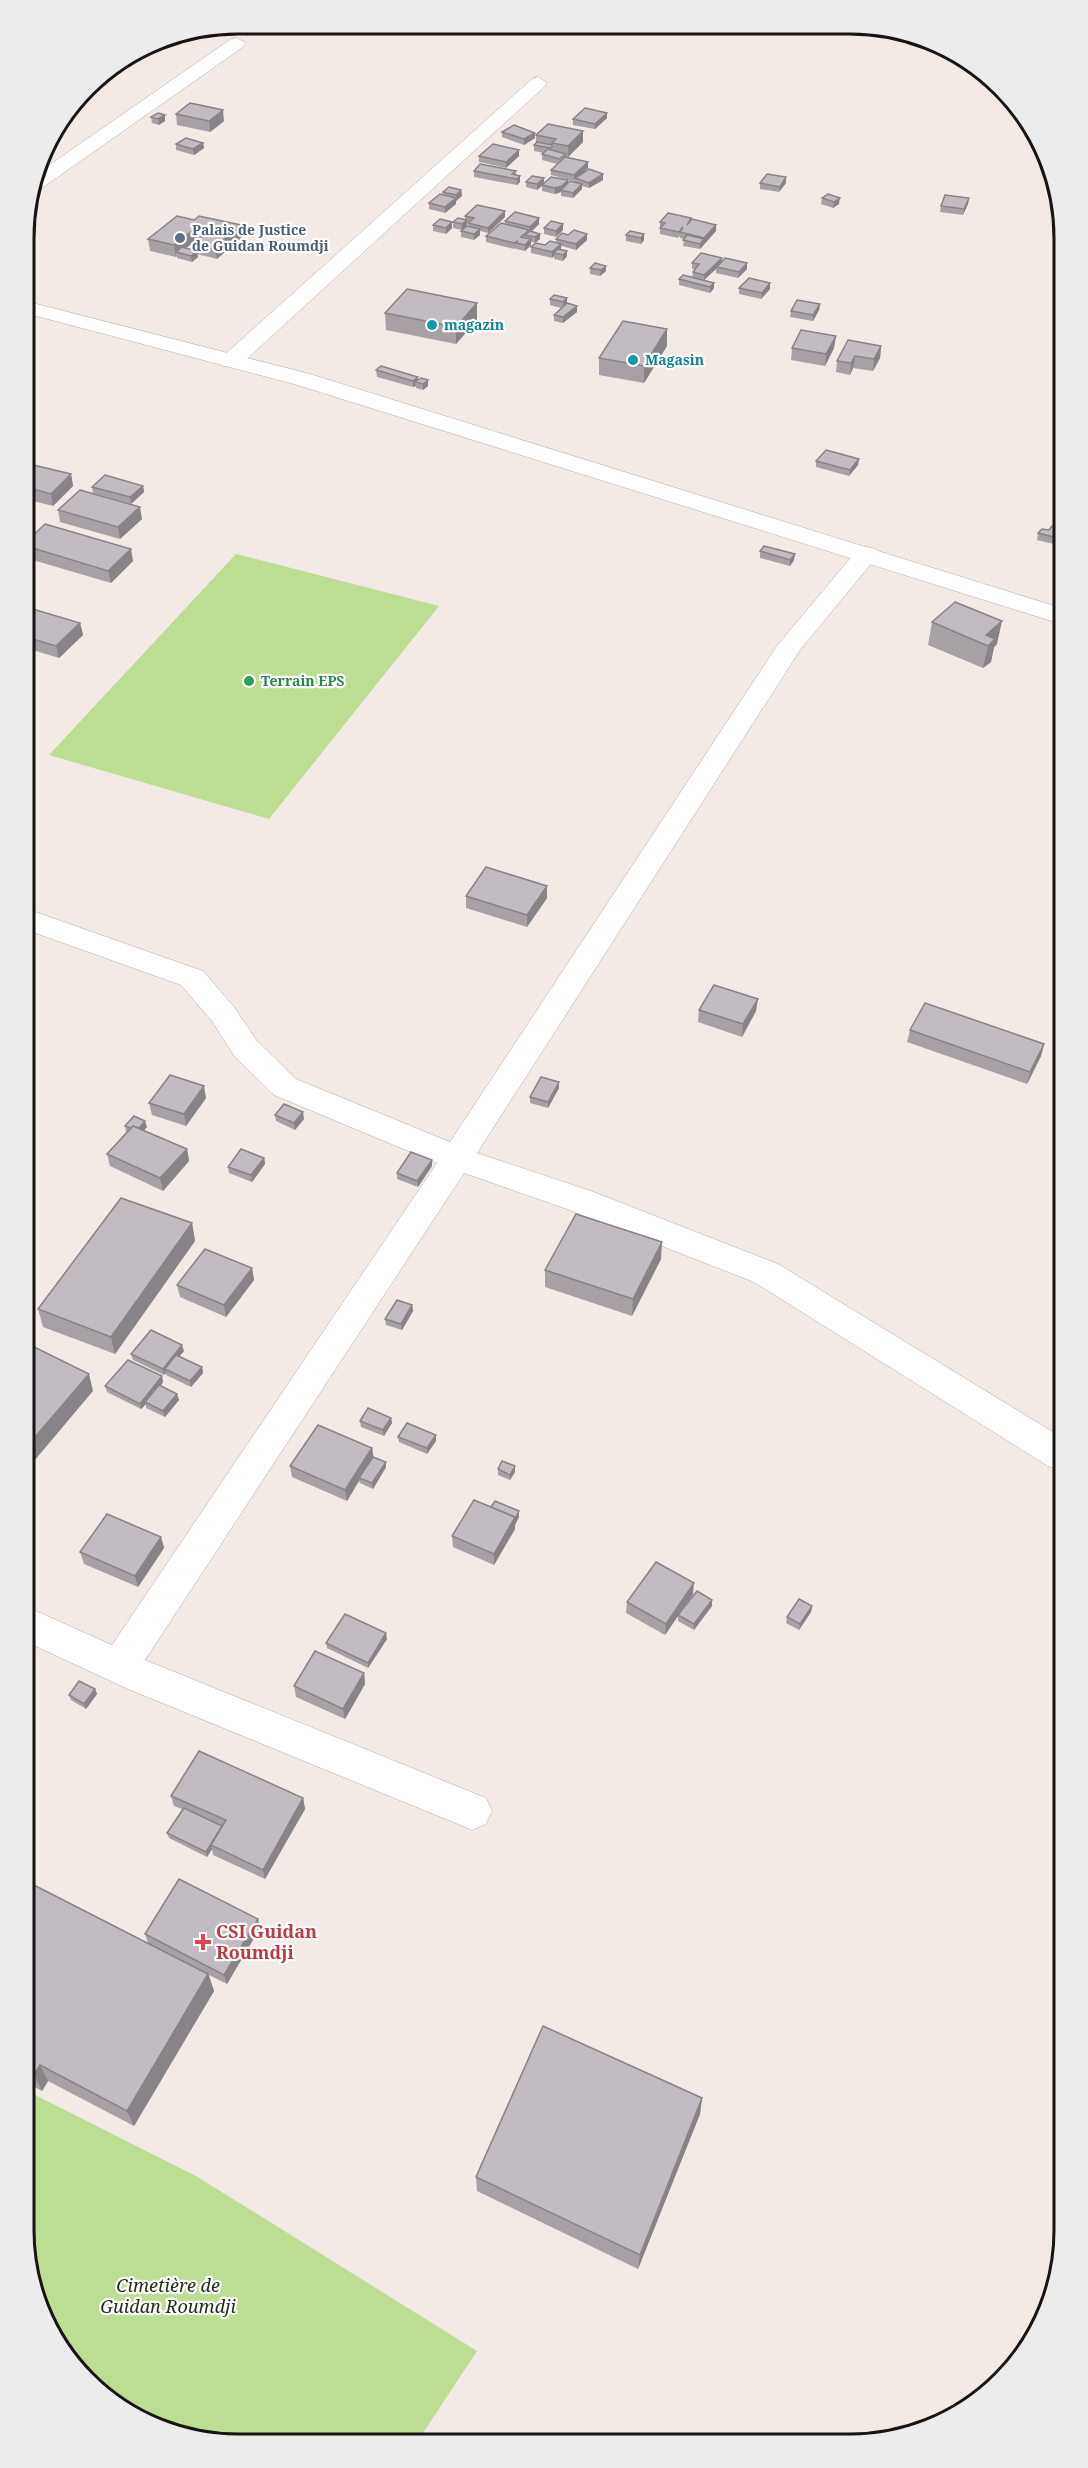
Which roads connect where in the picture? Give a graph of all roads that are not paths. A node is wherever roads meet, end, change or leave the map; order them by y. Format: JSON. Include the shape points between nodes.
{"nodes":[{"id":1,"x":237,"y":43,"type":"dead end"},
{"id":2,"x":538,"y":83,"type":"dead end"},
{"id":3,"x":43,"y":178,"type":"edge"},
{"id":4,"x":35,"y":310,"type":"edge"},
{"id":5,"x":231,"y":360,"type":"junction"},
{"id":6,"x":867,"y":554,"type":"junction"},
{"id":7,"x":1054,"y":614,"type":"edge"},
{"id":8,"x":35,"y":922,"type":"edge"},
{"id":9,"x":457,"y":1158,"type":"junction"},
{"id":10,"x":1053,"y":1450,"type":"edge"},
{"id":11,"x":34,"y":1627,"type":"edge"},
{"id":12,"x":119,"y":1666,"type":"junction"},
{"id":13,"x":472,"y":1811,"type":"dead end"}],
"edges":[{"from":1,"to":3,"type":"main road"},
{"from":2,"to":5,"type":"main road"},
{"from":4,"to":5,"type":"main road"},
{"from":5,"to":6,"type":"main road"},
{"from":6,"to":7,"type":"main road"},
{"from":6,"to":9,"type":"main road","via":[[790,646]]},
{"from":8,"to":9,"type":"main road","via":[[192,978],[246,1049],[285,1087]]},
{"from":9,"to":10,"type":"main road","via":[[579,1200],[766,1273]]},
{"from":9,"to":12,"type":"main road"},
{"from":11,"to":12,"type":"main road"},
{"from":12,"to":13,"type":"main road"}]}
